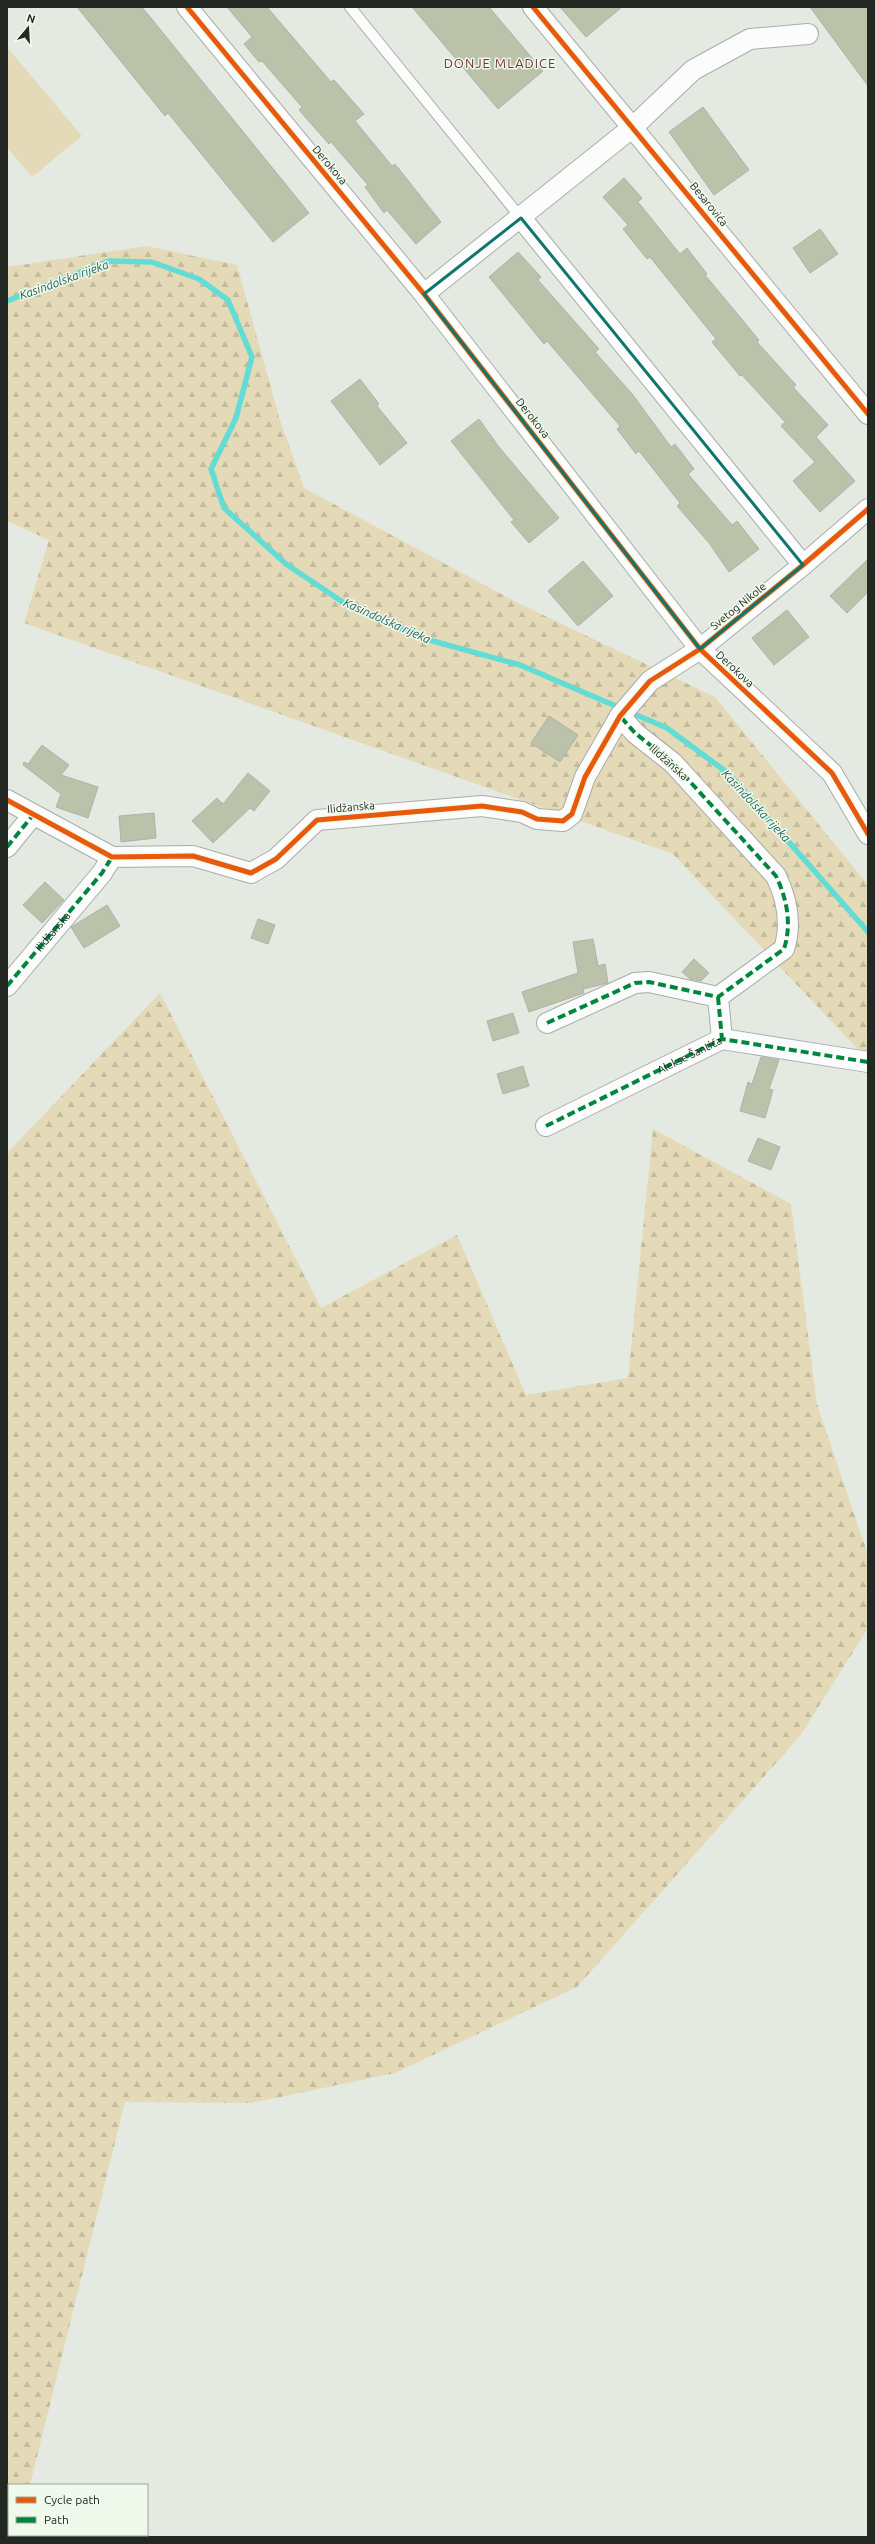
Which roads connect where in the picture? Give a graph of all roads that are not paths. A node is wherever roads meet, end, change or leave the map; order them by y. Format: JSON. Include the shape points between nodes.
{"nodes":[{"id":1,"x":187,"y":7,"type":"edge"},
{"id":2,"x":350,"y":7,"type":"edge"},
{"id":3,"x":534,"y":7,"type":"edge"},
{"id":4,"x":808,"y":34,"type":"dead end"},
{"id":5,"x":633,"y":127,"type":"junction"},
{"id":6,"x":521,"y":218,"type":"junction"},
{"id":7,"x":424,"y":294,"type":"junction"},
{"id":8,"x":868,"y":414,"type":"edge"},
{"id":9,"x":868,"y":509,"type":"edge"},
{"id":10,"x":803,"y":565,"type":"junction"},
{"id":11,"x":700,"y":649,"type":"junction"},
{"id":12,"x":620,"y":716,"type":"junction"},
{"id":13,"x":7,"y":800,"type":"edge"},
{"id":14,"x":32,"y":814,"type":"junction"},
{"id":15,"x":868,"y":834,"type":"edge"},
{"id":16,"x":7,"y":847,"type":"edge"},
{"id":17,"x":112,"y":857,"type":"junction"},
{"id":18,"x":7,"y":986,"type":"edge"},
{"id":19,"x":718,"y":997,"type":"junction"},
{"id":20,"x":547,"y":1023,"type":"dead end"},
{"id":21,"x":722,"y":1039,"type":"junction"},
{"id":22,"x":868,"y":1062,"type":"edge"},
{"id":23,"x":546,"y":1126,"type":"dead end"}],
"edges":[{"from":1,"to":7,"type":"street","name":"Derokova"},
{"from":2,"to":6,"type":"lane"},
{"from":3,"to":5,"type":"street","name":"Besarovića"},
{"from":4,"to":5,"type":"street","via":[[750,39],[693,70]]},
{"from":5,"to":6,"type":"street"},
{"from":5,"to":8,"type":"street","name":"Besarovića"},
{"from":6,"to":7,"type":"street"},
{"from":6,"to":10,"type":"street"},
{"from":7,"to":11,"type":"street","name":"Derokova"},
{"from":9,"to":10,"type":"street","name":"Svetog Nikole"},
{"from":10,"to":11,"type":"street","name":"Svetog Nikole"},
{"from":11,"to":12,"type":"street","name":"Svetog Nikole","via":[[650,681]]},
{"from":11,"to":15,"type":"street","name":"Derokova","via":[[832,773]]},
{"from":12,"to":17,"type":"street","name":"Ilidžanska","via":[[584,777],[572,814],[563,820],[537,819],[522,812],[482,806],[317,820],[276,859],[251,873],[193,856]]},
{"from":12,"to":19,"type":"street","name":"Ilidžanska","via":[[635,733],[673,763],[761,858],[776,876],[786,896],[788,938],[784,949]]},
{"from":13,"to":14,"type":"street","name":"Ilidžanska"},
{"from":14,"to":16,"type":"street"},
{"from":14,"to":17,"type":"street","name":"Ilidžanska"},
{"from":17,"to":18,"type":"street","name":"Ilidžanska","via":[[102,873]]},
{"from":19,"to":20,"type":"street","via":[[649,982],[635,983]]},
{"from":19,"to":21,"type":"street"},
{"from":21,"to":22,"type":"street","name":"Alekse Šantića"},
{"from":21,"to":23,"type":"street","name":"Alekse Šantića"}]}
